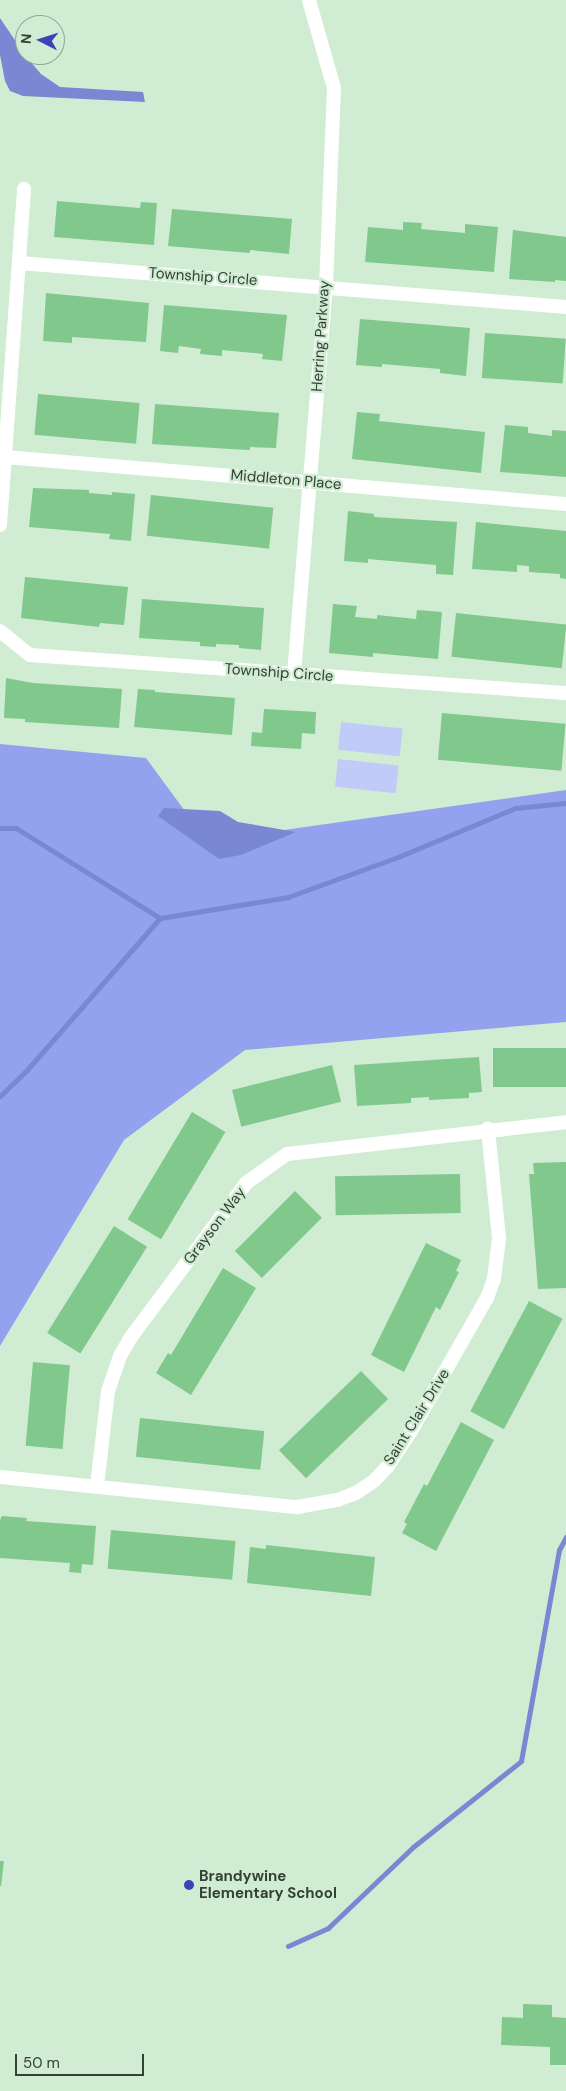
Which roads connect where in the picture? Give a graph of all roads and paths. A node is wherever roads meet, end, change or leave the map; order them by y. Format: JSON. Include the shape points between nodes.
{"nodes":[{"id":1,"x":309,"y":0,"type":"edge"},
{"id":2,"x":24,"y":189,"type":"dead end"},
{"id":3,"x":19,"y":263,"type":"junction"},
{"id":4,"x":326,"y":287,"type":"junction"},
{"id":5,"x":566,"y":308,"type":"edge"},
{"id":6,"x":5,"y":457,"type":"junction"},
{"id":7,"x":310,"y":482,"type":"junction"},
{"id":8,"x":566,"y":504,"type":"edge"},
{"id":9,"x":0,"y":525,"type":"edge"},
{"id":10,"x":1,"y":633,"type":"edge"},
{"id":11,"x":294,"y":674,"type":"junction"},
{"id":12,"x":566,"y":693,"type":"edge"},
{"id":13,"x":566,"y":1122,"type":"edge"},
{"id":14,"x":488,"y":1129,"type":"junction"},
{"id":15,"x":0,"y":1477,"type":"edge"},
{"id":16,"x":97,"y":1486,"type":"junction"}],
"edges":[{"from":1,"to":4,"type":"street","name":"Herring Parkway","via":[[334,88]]},
{"from":2,"to":3,"type":"street"},
{"from":3,"to":4,"type":"street","name":"Township Circle"},
{"from":3,"to":6,"type":"street"},
{"from":4,"to":5,"type":"street","name":"Township Circle"},
{"from":4,"to":7,"type":"street","name":"Herring Parkway"},
{"from":6,"to":7,"type":"street","name":"Middleton Place"},
{"from":6,"to":9,"type":"street"},
{"from":7,"to":8,"type":"street","name":"Middleton Place"},
{"from":7,"to":11,"type":"street","name":"Herring Parkway"},
{"from":10,"to":11,"type":"street","name":"Township Circle","via":[[30,655]]},
{"from":11,"to":12,"type":"street","name":"Township Circle"},
{"from":13,"to":14,"type":"street","name":"Grayson Way"},
{"from":14,"to":16,"type":"street","name":"Grayson Way","via":[[288,1154],[246,1184],[120,1356],[112,1374],[105,1408]]},
{"from":14,"to":16,"type":"street","name":"Saint Clair Drive","via":[[499,1238],[494,1279],[487,1298],[411,1431],[374,1481],[337,1500],[298,1507]]},
{"from":15,"to":16,"type":"street","name":"Saint Clair Drive"}]}
